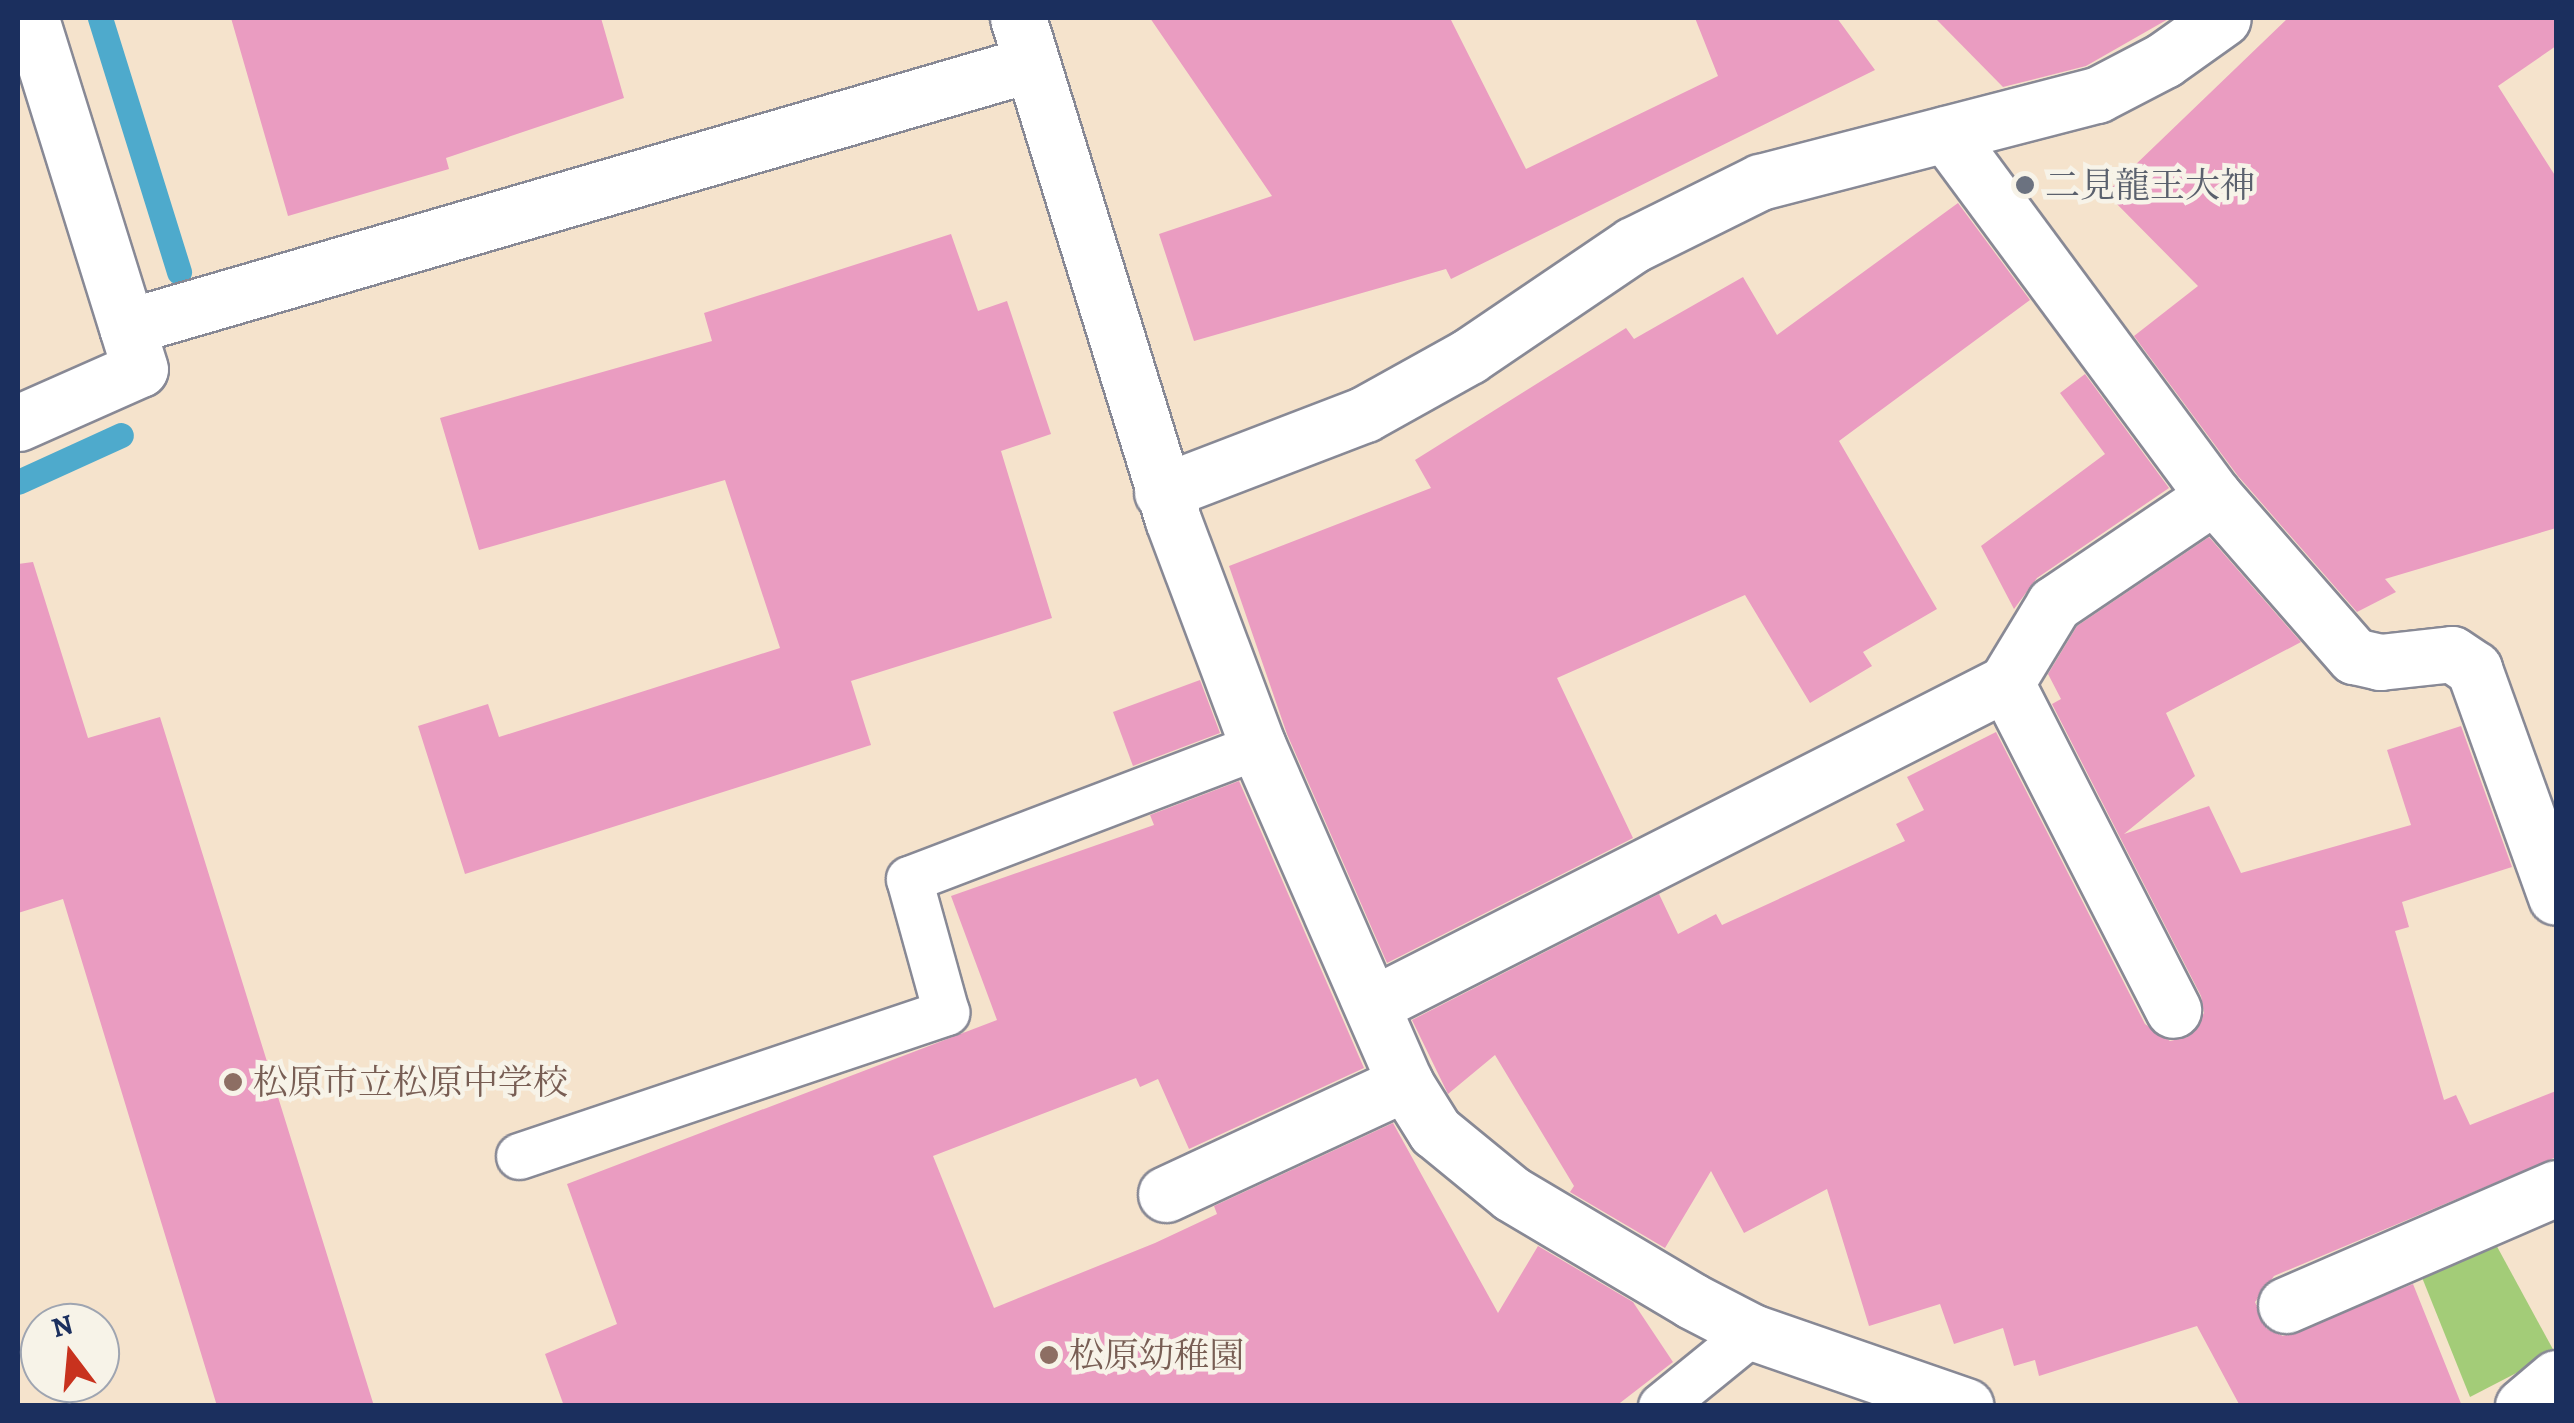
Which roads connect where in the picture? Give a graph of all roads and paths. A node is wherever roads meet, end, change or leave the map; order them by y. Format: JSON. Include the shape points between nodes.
{"nodes":[{"id":1,"x":31,"y":18,"type":"edge"},
{"id":2,"x":2223,"y":18,"type":"edge"},
{"id":3,"x":1022,"y":41,"type":"edge"},
{"id":4,"x":1946,"y":134,"type":"junction"},
{"id":5,"x":127,"y":327,"type":"junction"},
{"id":6,"x":18,"y":423,"type":"edge"},
{"id":7,"x":1162,"y":492,"type":"junction"},
{"id":8,"x":2214,"y":496,"type":"junction"},
{"id":9,"x":2006,"y":683,"type":"junction"},
{"id":10,"x":1258,"y":746,"type":"junction"},
{"id":11,"x":2556,"y":897,"type":"edge"},
{"id":12,"x":1372,"y":1005,"type":"junction"},
{"id":13,"x":2173,"y":1010,"type":"dead end"},
{"id":14,"x":1405,"y":1084,"type":"junction"},
{"id":15,"x":519,"y":1156,"type":"dead end"},
{"id":16,"x":2556,"y":1188,"type":"edge"},
{"id":17,"x":1166,"y":1194,"type":"dead end"},
{"id":18,"x":2286,"y":1305,"type":"dead end"},
{"id":19,"x":1752,"y":1332,"type":"junction"},
{"id":20,"x":2556,"y":1378,"type":"edge"},
{"id":21,"x":1661,"y":1406,"type":"edge"},
{"id":22,"x":1966,"y":1406,"type":"edge"},
{"id":23,"x":2523,"y":1406,"type":"edge"}],
"edges":[{"from":1,"to":5,"type":"street"},
{"from":2,"to":4,"type":"street","via":[[2164,60],[2097,95]]},
{"from":3,"to":5,"type":"street"},
{"from":3,"to":7,"type":"street"},
{"from":4,"to":7,"type":"street","via":[[1760,182],[1633,245],[1469,356],[1365,414]]},
{"from":4,"to":8,"type":"street"},
{"from":5,"to":6,"type":"street","via":[[140,368]]},
{"from":7,"to":10,"type":"street"},
{"from":8,"to":9,"type":"street","via":[[2054,604]]},
{"from":8,"to":11,"type":"street","via":[[2354,656],[2380,662],[2452,654],[2474,669]]},
{"from":9,"to":12,"type":"street"},
{"from":9,"to":13,"type":"street"},
{"from":10,"to":12,"type":"street"},
{"from":10,"to":15,"type":"lane","via":[[909,878],[946,1012]]},
{"from":12,"to":14,"type":"street"},
{"from":14,"to":17,"type":"street"},
{"from":14,"to":19,"type":"street","via":[[1435,1132],[1512,1194]]},
{"from":16,"to":18,"type":"street"},
{"from":19,"to":21,"type":"lane"},
{"from":19,"to":22,"type":"street"},
{"from":20,"to":23,"type":"street"}]}
